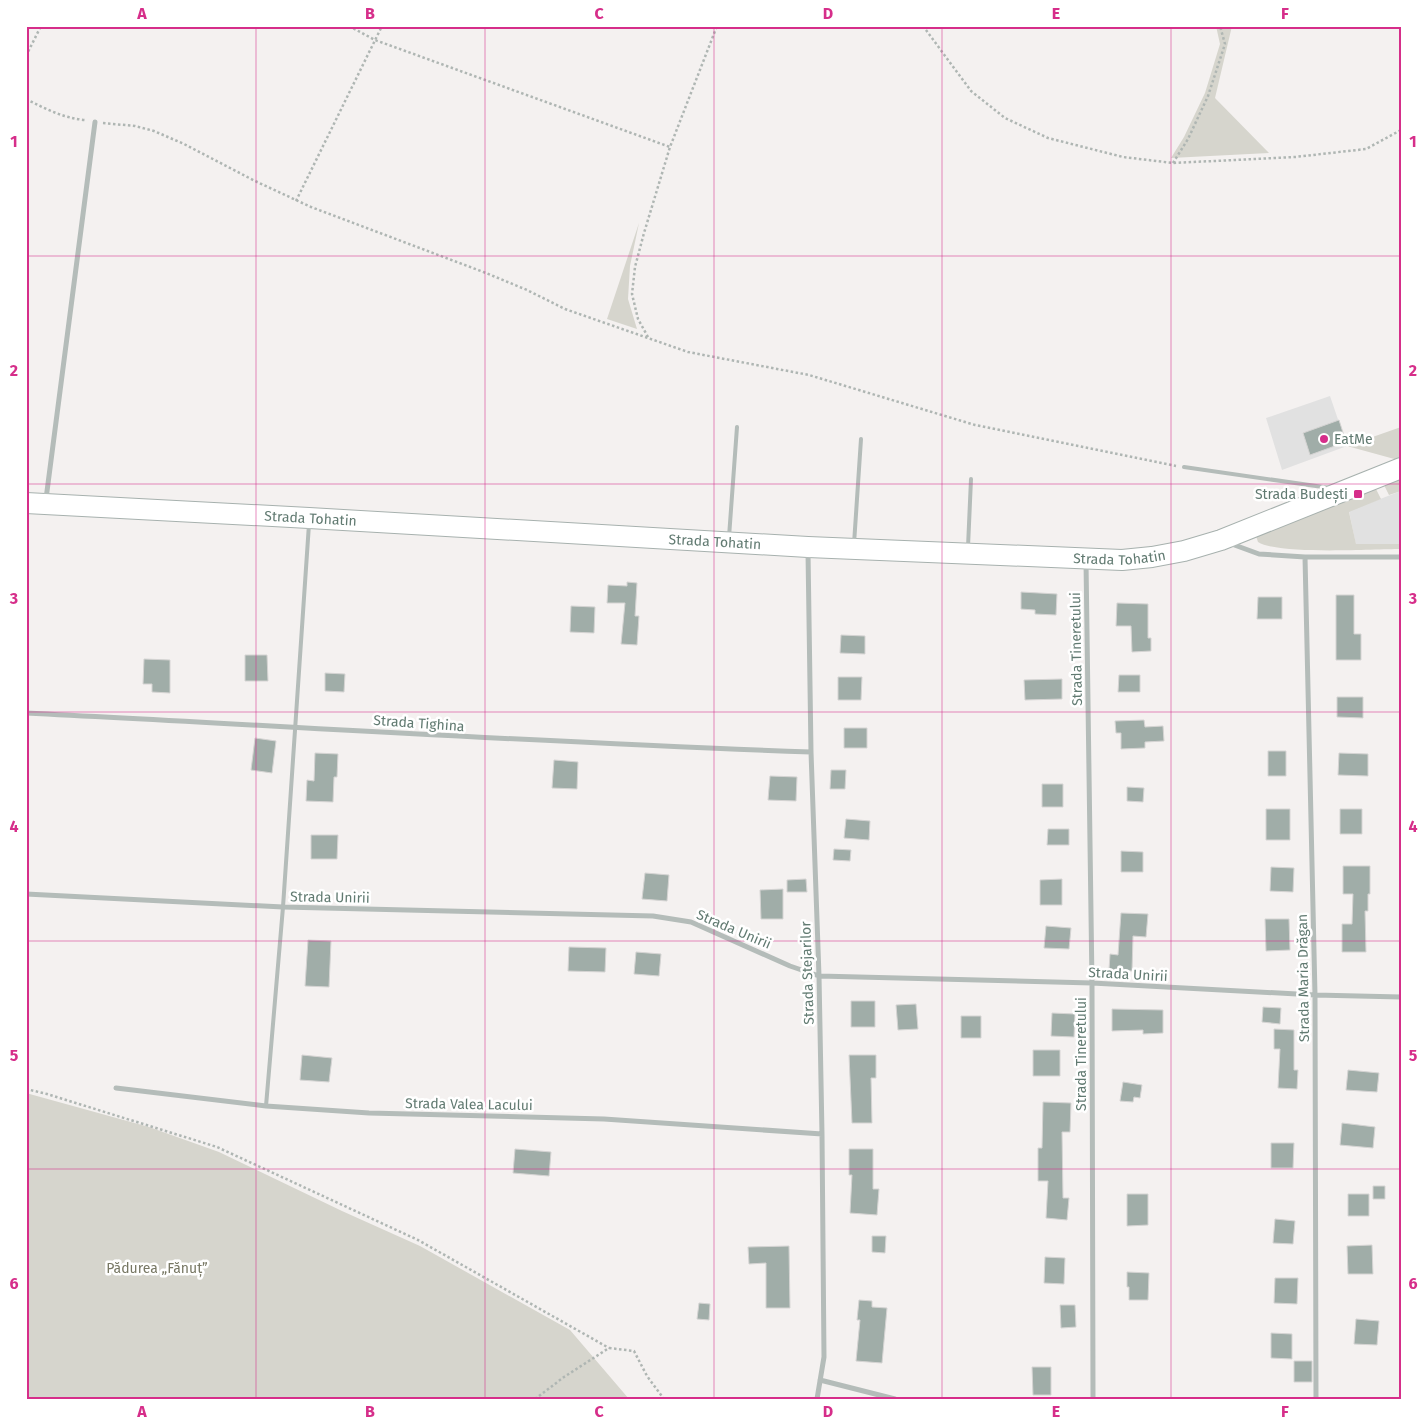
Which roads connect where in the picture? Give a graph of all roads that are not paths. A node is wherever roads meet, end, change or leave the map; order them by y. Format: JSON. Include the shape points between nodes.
{"nodes":[{"id":1,"x":95,"y":122,"type":"road end"},
{"id":2,"x":737,"y":427,"type":"dead end"},
{"id":3,"x":861,"y":439,"type":"dead end"},
{"id":4,"x":1184,"y":467,"type":"road end"},
{"id":5,"x":1401,"y":468,"type":"edge"},
{"id":6,"x":971,"y":479,"type":"dead end"},
{"id":7,"x":1344,"y":490,"type":"junction"},
{"id":8,"x":36,"y":504,"type":"edge"},
{"id":9,"x":310,"y":518,"type":"junction"},
{"id":10,"x":1221,"y":540,"type":"junction"},
{"id":11,"x":729,"y":542,"type":"junction"},
{"id":12,"x":808,"y":547,"type":"junction"},
{"id":13,"x":854,"y":549,"type":"junction"},
{"id":14,"x":968,"y":554,"type":"junction"},
{"id":15,"x":1305,"y":557,"type":"junction"},
{"id":16,"x":1401,"y":557,"type":"edge"},
{"id":17,"x":1086,"y":560,"type":"junction"},
{"id":18,"x":26,"y":713,"type":"edge"},
{"id":19,"x":294,"y":726,"type":"junction"},
{"id":20,"x":811,"y":752,"type":"junction"},
{"id":21,"x":26,"y":894,"type":"edge"},
{"id":22,"x":283,"y":907,"type":"junction"},
{"id":23,"x":819,"y":976,"type":"junction"},
{"id":24,"x":1092,"y":983,"type":"junction"},
{"id":25,"x":1315,"y":995,"type":"junction"},
{"id":26,"x":1401,"y":997,"type":"edge"},
{"id":27,"x":116,"y":1088,"type":"dead end"},
{"id":28,"x":266,"y":1106,"type":"junction"},
{"id":29,"x":822,"y":1134,"type":"junction"},
{"id":30,"x":820,"y":1380,"type":"junction"},
{"id":31,"x":818,"y":1399,"type":"edge"},
{"id":32,"x":894,"y":1399,"type":"edge"},
{"id":33,"x":1093,"y":1399,"type":"edge"},
{"id":34,"x":1316,"y":1399,"type":"edge"}],
"edges":[{"from":1,"to":8,"type":"street"},
{"from":2,"to":11,"type":"lane"},
{"from":3,"to":13,"type":"lane"},
{"from":4,"to":7,"type":"lane"},
{"from":5,"to":7,"type":"street"},
{"from":6,"to":14,"type":"lane"},
{"from":7,"to":10,"type":"street"},
{"from":8,"to":9,"type":"street","name":"Strada Tohatin"},
{"from":9,"to":11,"type":"street","name":"Strada Tohatin"},
{"from":9,"to":19,"type":"lane"},
{"from":10,"to":15,"type":"street","via":[[1259,554]]},
{"from":10,"to":17,"type":"street","name":"Strada Tohatin","via":[[1152,557]]},
{"from":11,"to":12,"type":"street","name":"Strada Tohatin"},
{"from":12,"to":13,"type":"street","name":"Strada Tohatin"},
{"from":12,"to":20,"type":"street","name":"Strada Stejarilor"},
{"from":13,"to":14,"type":"street","name":"Strada Tohatin"},
{"from":14,"to":17,"type":"street","name":"Strada Tohatin"},
{"from":15,"to":16,"type":"street"},
{"from":15,"to":25,"type":"street","name":"Strada Maria Drăgan"},
{"from":17,"to":24,"type":"street","name":"Strada Tineretului"},
{"from":18,"to":19,"type":"street","name":"Strada Tighina"},
{"from":19,"to":20,"type":"street","name":"Strada Tighina","via":[[549,742]]},
{"from":19,"to":22,"type":"lane"},
{"from":20,"to":23,"type":"street","name":"Strada Stejarilor"},
{"from":21,"to":22,"type":"street","name":"Strada Unirii"},
{"from":22,"to":23,"type":"street","name":"Strada Unirii","via":[[653,916],[691,922]]},
{"from":22,"to":28,"type":"lane"},
{"from":23,"to":24,"type":"street","name":"Strada Unirii"},
{"from":23,"to":29,"type":"street","name":"Strada Stejarilor"},
{"from":24,"to":25,"type":"street","name":"Strada Unirii"},
{"from":24,"to":33,"type":"street","name":"Strada Tineretului"},
{"from":25,"to":26,"type":"street","name":"Strada Unirii"},
{"from":25,"to":34,"type":"street","name":"Strada Maria Drăgan"},
{"from":27,"to":28,"type":"street","name":"Strada Valea Lacului"},
{"from":28,"to":29,"type":"street","name":"Strada Valea Lacului","via":[[369,1113],[604,1119]]},
{"from":29,"to":30,"type":"street","name":"Strada Stejarilor","via":[[824,1357]]},
{"from":30,"to":31,"type":"street","name":"Strada Stejarilor"},
{"from":30,"to":32,"type":"street"}]}
